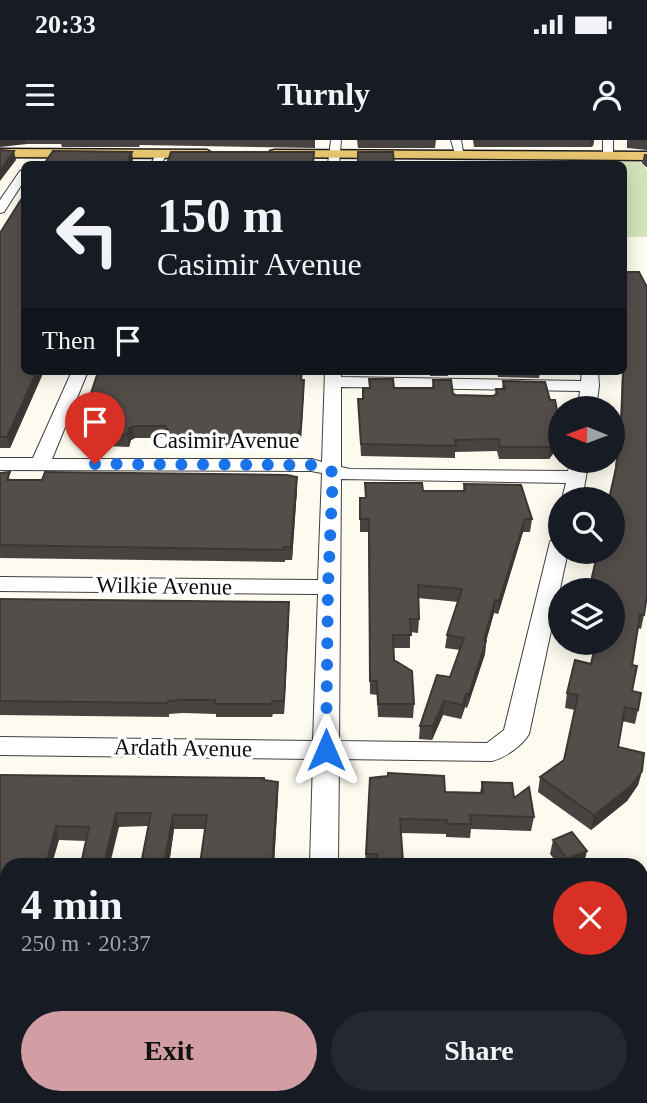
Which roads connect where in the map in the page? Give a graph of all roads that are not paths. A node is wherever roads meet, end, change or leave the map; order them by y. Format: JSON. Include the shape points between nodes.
{"nodes":[{"id":1,"x":47,"y":140,"type":"edge"},
{"id":2,"x":456,"y":140,"type":"edge"},
{"id":3,"x":608,"y":140,"type":"edge"},
{"id":4,"x":0,"y":153,"type":"edge"},
{"id":5,"x":335,"y":153,"type":"edge"},
{"id":6,"x":228,"y":154,"type":"edge"},
{"id":7,"x":255,"y":154,"type":"edge"},
{"id":8,"x":460,"y":155,"type":"junction"},
{"id":9,"x":609,"y":156,"type":"junction"},
{"id":10,"x":647,"y":156,"type":"edge"},
{"id":11,"x":34,"y":159,"type":"edge"},
{"id":12,"x":159,"y":159,"type":"edge"},
{"id":13,"x":21,"y":177,"type":"edge"},
{"id":14,"x":5,"y":196,"type":"edge"},
{"id":15,"x":0,"y":209,"type":"edge"},
{"id":16,"x":78,"y":375,"type":"edge"},
{"id":17,"x":334,"y":377,"type":"edge"},
{"id":18,"x":591,"y":379,"type":"edge"},
{"id":19,"x":0,"y":464,"type":"edge"},
{"id":20,"x":40,"y":464,"type":"junction"},
{"id":21,"x":548,"y":470,"type":"edge"},
{"id":22,"x":333,"y":472,"type":"junction"},
{"id":23,"x":555,"y":564,"type":"edge"},
{"id":24,"x":0,"y":584,"type":"edge"},
{"id":25,"x":328,"y":587,"type":"junction"},
{"id":26,"x":0,"y":746,"type":"edge"},
{"id":27,"x":326,"y":750,"type":"junction"},
{"id":28,"x":324,"y":858,"type":"edge"}],
"edges":[{"from":1,"to":11,"type":"main road"},
{"from":2,"to":8,"type":"street"},
{"from":3,"to":9,"type":"street"},
{"from":4,"to":11,"type":"main road"},
{"from":5,"to":7,"type":"main road"},
{"from":5,"to":8,"type":"main road"},
{"from":6,"to":12,"type":"main road"},
{"from":8,"to":9,"type":"main road"},
{"from":9,"to":10,"type":"main road"},
{"from":11,"to":12,"type":"main road"},
{"from":13,"to":14,"type":"street"},
{"from":14,"to":15,"type":"street"},
{"from":16,"to":20,"type":"street"},
{"from":17,"to":18,"type":"street"},
{"from":17,"to":22,"type":"street"},
{"from":19,"to":20,"type":"street","name":"Casimir Avenue"},
{"from":20,"to":22,"type":"street","name":"Casimir Avenue","via":[[312,465]]},
{"from":21,"to":22,"type":"street","name":"Casimir Avenue"},
{"from":22,"to":25,"type":"street"},
{"from":23,"to":27,"type":"street","name":"Ardath Avenue","via":[[516,734],[492,752]]},
{"from":24,"to":25,"type":"street","name":"Wilkie Avenue"},
{"from":25,"to":27,"type":"street"},
{"from":26,"to":27,"type":"street","name":"Ardath Avenue"},
{"from":27,"to":28,"type":"street"}]}
